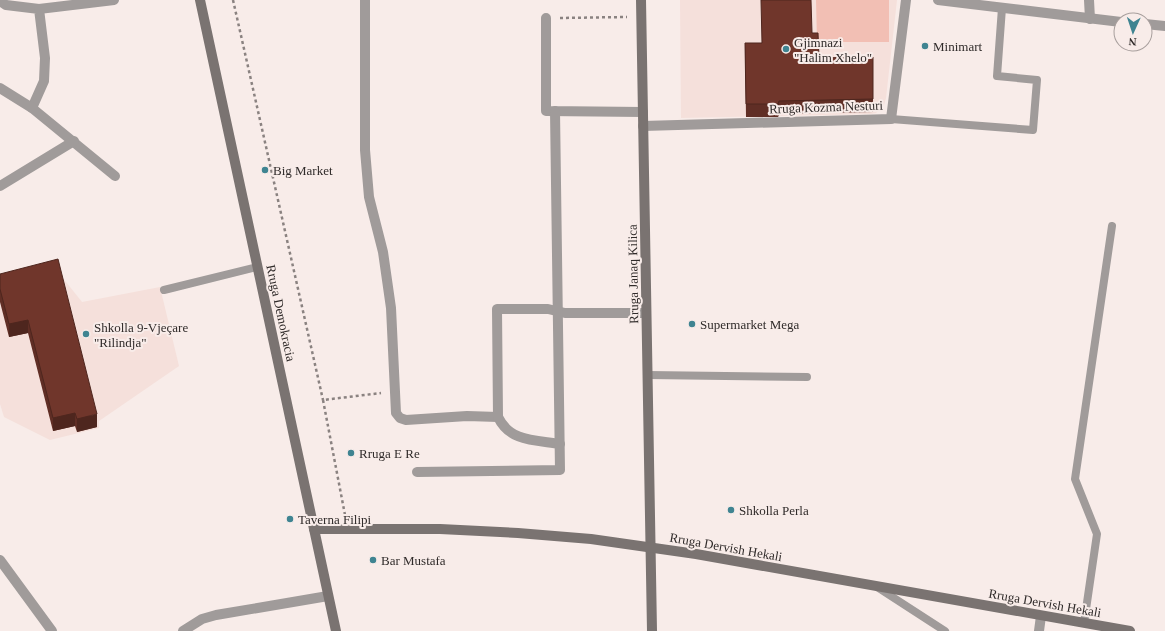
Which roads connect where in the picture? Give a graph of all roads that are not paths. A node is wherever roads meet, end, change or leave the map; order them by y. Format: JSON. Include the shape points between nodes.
{"nodes":[{"id":1,"x":114,"y":0,"type":"edge"},
{"id":2,"x":200,"y":0,"type":"edge"},
{"id":3,"x":365,"y":0,"type":"edge"},
{"id":4,"x":641,"y":0,"type":"edge"},
{"id":5,"x":906,"y":0,"type":"edge"},
{"id":6,"x":938,"y":0,"type":"edge"},
{"id":7,"x":1089,"y":0,"type":"edge"},
{"id":8,"x":0,"y":1,"type":"edge"},
{"id":9,"x":1002,"y":8,"type":"junction"},
{"id":10,"x":39,"y":9,"type":"junction"},
{"id":11,"x":546,"y":18,"type":"road end"},
{"id":12,"x":1090,"y":19,"type":"junction"},
{"id":13,"x":1113,"y":21,"type":"edge"},
{"id":14,"x":1153,"y":25,"type":"edge"},
{"id":15,"x":1165,"y":26,"type":"edge"},
{"id":16,"x":0,"y":88,"type":"edge"},
{"id":17,"x":32,"y":108,"type":"junction"},
{"id":18,"x":555,"y":111,"type":"junction"},
{"id":19,"x":643,"y":112,"type":"junction"},
{"id":20,"x":891,"y":119,"type":"junction"},
{"id":21,"x":643,"y":126,"type":"junction"},
{"id":22,"x":74,"y":141,"type":"junction"},
{"id":23,"x":115,"y":176,"type":"dead end"},
{"id":24,"x":0,"y":186,"type":"edge"},
{"id":25,"x":1112,"y":226,"type":"dead end"},
{"id":26,"x":257,"y":267,"type":"junction"},
{"id":27,"x":164,"y":290,"type":"dead end"},
{"id":28,"x":558,"y":312,"type":"junction"},
{"id":29,"x":646,"y":313,"type":"junction"},
{"id":30,"x":648,"y":375,"type":"junction"},
{"id":31,"x":807,"y":377,"type":"dead end"},
{"id":32,"x":498,"y":417,"type":"junction"},
{"id":33,"x":560,"y":444,"type":"junction"},
{"id":34,"x":417,"y":472,"type":"dead end"},
{"id":35,"x":314,"y":529,"type":"junction"},
{"id":36,"x":651,"y":548,"type":"junction"},
{"id":37,"x":0,"y":560,"type":"edge"},
{"id":38,"x":876,"y":586,"type":"junction"},
{"id":39,"x":328,"y":596,"type":"junction"},
{"id":40,"x":1041,"y":616,"type":"junction"},
{"id":41,"x":1084,"y":623,"type":"junction"},
{"id":42,"x":52,"y":631,"type":"edge"},
{"id":43,"x":183,"y":631,"type":"edge"},
{"id":44,"x":336,"y":631,"type":"edge"},
{"id":45,"x":652,"y":631,"type":"edge"},
{"id":46,"x":945,"y":631,"type":"edge"},
{"id":47,"x":1039,"y":631,"type":"edge"},
{"id":48,"x":1130,"y":631,"type":"edge"}],
"edges":[{"from":1,"to":10,"type":"street"},
{"from":2,"to":26,"type":"main road","name":"Rruga Demokracia"},
{"from":3,"to":32,"type":"street","via":[[365,150],[369,197],[383,252],[391,308],[396,413],[406,420],[467,416]]},
{"from":4,"to":19,"type":"main road","name":"Rruga Janaq Kilica"},
{"from":5,"to":20,"type":"street","name":"Rruga Kozma Nesturi"},
{"from":6,"to":9,"type":"street"},
{"from":7,"to":12,"type":"street"},
{"from":8,"to":10,"type":"street","via":[[6,5]]},
{"from":9,"to":12,"type":"street"},
{"from":9,"to":20,"type":"lane","via":[[997,76],[1038,80],[1033,130]]},
{"from":10,"to":17,"type":"street","via":[[45,58],[44,81]]},
{"from":11,"to":18,"type":"street","via":[[546,111]]},
{"from":12,"to":13,"type":"street"},
{"from":14,"to":15,"type":"street"},
{"from":16,"to":17,"type":"street"},
{"from":17,"to":22,"type":"street"},
{"from":18,"to":19,"type":"street"},
{"from":18,"to":28,"type":"street"},
{"from":19,"to":21,"type":"main road","name":"Rruga Janaq Kilica"},
{"from":20,"to":21,"type":"street","name":"Rruga Kozma Nesturi"},
{"from":21,"to":29,"type":"main road","name":"Rruga Janaq Kilica"},
{"from":22,"to":23,"type":"street"},
{"from":22,"to":24,"type":"street"},
{"from":25,"to":41,"type":"lane","via":[[1075,479],[1097,534]]},
{"from":26,"to":27,"type":"lane"},
{"from":26,"to":35,"type":"main road","name":"Rruga Demokracia"},
{"from":28,"to":29,"type":"street"},
{"from":28,"to":32,"type":"street","via":[[548,308],[497,309]]},
{"from":28,"to":33,"type":"street"},
{"from":29,"to":30,"type":"main road","name":"Rruga Janaq Kilica"},
{"from":30,"to":31,"type":"lane"},
{"from":30,"to":36,"type":"main road","name":"Rruga Janaq Kilica"},
{"from":32,"to":33,"type":"street","via":[[503,427],[520,438]]},
{"from":33,"to":34,"type":"street","via":[[560,470]]},
{"from":35,"to":36,"type":"main road","name":"Rruga Dervish Hekali","via":[[518,533],[591,539]]},
{"from":35,"to":39,"type":"main road","name":"Rruga Demokracia"},
{"from":36,"to":38,"type":"main road","name":"Rruga Dervish Hekali"},
{"from":36,"to":45,"type":"main road","name":"Rruga Janaq Kilica"},
{"from":37,"to":42,"type":"street"},
{"from":38,"to":40,"type":"main road","name":"Rruga Dervish Hekali"},
{"from":38,"to":46,"type":"lane"},
{"from":39,"to":43,"type":"street","via":[[216,615],[202,619]]},
{"from":39,"to":44,"type":"main road","name":"Rruga Demokracia"},
{"from":40,"to":41,"type":"main road","name":"Rruga Dervish Hekali"},
{"from":40,"to":47,"type":"street"},
{"from":41,"to":48,"type":"main road","name":"Rruga Dervish Hekali"}]}
